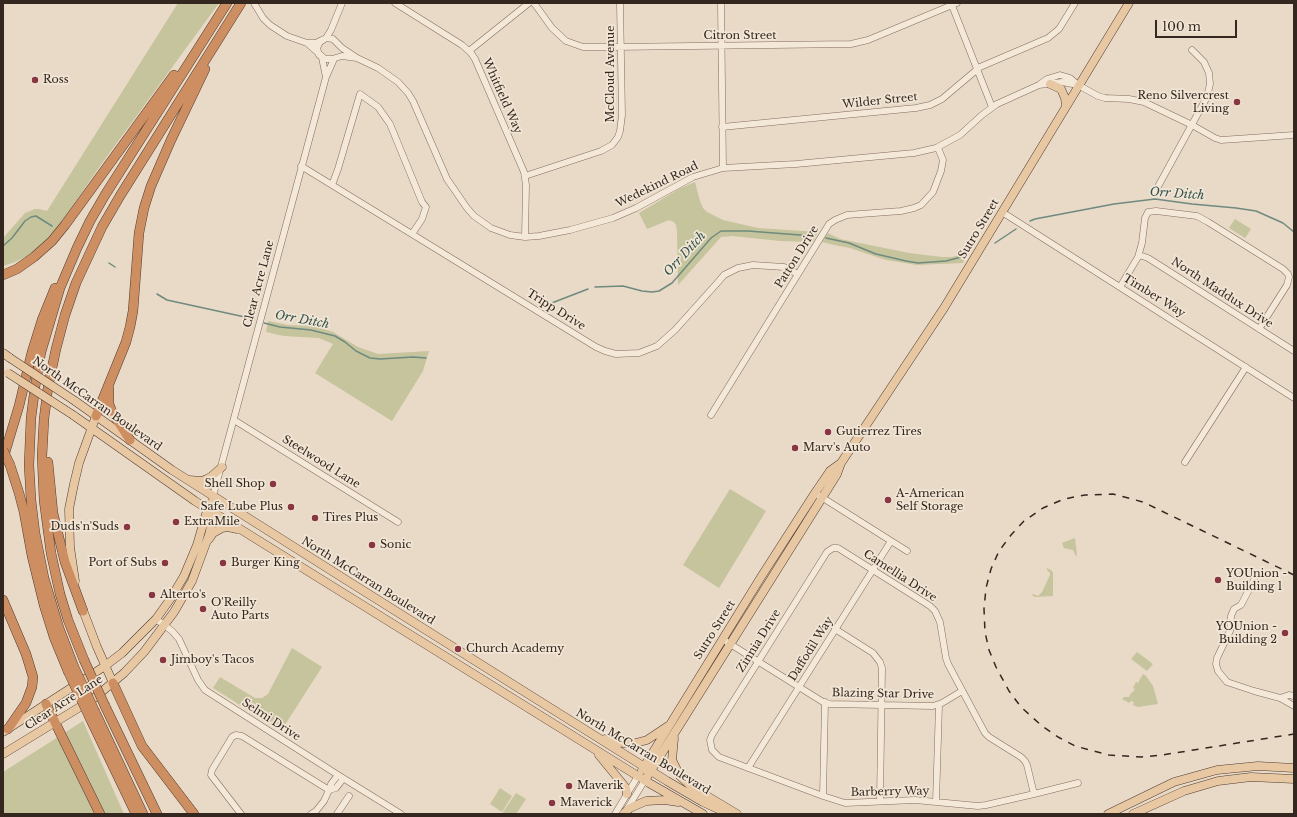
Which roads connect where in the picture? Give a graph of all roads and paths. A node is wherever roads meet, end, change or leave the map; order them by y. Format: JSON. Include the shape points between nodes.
{"nodes":[{"id":1,"x":227,"y":3,"type":"edge"},
{"id":2,"x":254,"y":3,"type":"edge"},
{"id":3,"x":342,"y":3,"type":"edge"},
{"id":4,"x":395,"y":3,"type":"edge"},
{"id":5,"x":529,"y":3,"type":"edge"},
{"id":6,"x":534,"y":3,"type":"edge"},
{"id":7,"x":620,"y":3,"type":"edge"},
{"id":8,"x":721,"y":3,"type":"edge"},
{"id":9,"x":1075,"y":3,"type":"edge"},
{"id":10,"x":1129,"y":3,"type":"edge"},
{"id":11,"x":953,"y":4,"type":"edge"},
{"id":12,"x":239,"y":6,"type":"edge"},
{"id":13,"x":228,"y":23,"type":"junction"},
{"id":14,"x":333,"y":26,"type":"junction"},
{"id":15,"x":207,"y":33,"type":"junction"},
{"id":16,"x":325,"y":39,"type":"junction"},
{"id":17,"x":337,"y":42,"type":"junction"},
{"id":18,"x":307,"y":43,"type":"junction"},
{"id":19,"x":721,"y":46,"type":"junction"},
{"id":20,"x":620,"y":47,"type":"junction"},
{"id":21,"x":1192,"y":50,"type":"dead end"},
{"id":22,"x":469,"y":51,"type":"junction"},
{"id":23,"x":321,"y":56,"type":"junction"},
{"id":24,"x":334,"y":58,"type":"junction"},
{"id":25,"x":358,"y":58,"type":"junction"},
{"id":26,"x":977,"y":69,"type":"junction"},
{"id":27,"x":326,"y":77,"type":"junction"},
{"id":28,"x":1050,"y":84,"type":"junction"},
{"id":29,"x":1038,"y":85,"type":"junction"},
{"id":30,"x":1078,"y":85,"type":"junction"},
{"id":31,"x":1066,"y":106,"type":"junction"},
{"id":32,"x":992,"y":107,"type":"junction"},
{"id":33,"x":1192,"y":125,"type":"junction"},
{"id":34,"x":722,"y":127,"type":"junction"},
{"id":35,"x":1294,"y":135,"type":"edge"},
{"id":36,"x":938,"y":148,"type":"junction"},
{"id":37,"x":301,"y":166,"type":"junction"},
{"id":38,"x":723,"y":168,"type":"junction"},
{"id":39,"x":525,"y":176,"type":"junction"},
{"id":40,"x":332,"y":185,"type":"junction"},
{"id":41,"x":1155,"y":192,"type":"dead end"},
{"id":42,"x":1002,"y":212,"type":"junction"},
{"id":43,"x":412,"y":234,"type":"junction"},
{"id":44,"x":525,"y":237,"type":"junction"},
{"id":45,"x":77,"y":248,"type":"junction"},
{"id":46,"x":1139,"y":255,"type":"junction"},
{"id":47,"x":798,"y":274,"type":"junction"},
{"id":48,"x":3,"y":275,"type":"edge"},
{"id":49,"x":1120,"y":287,"type":"junction"},
{"id":50,"x":1260,"y":329,"type":"junction"},
{"id":51,"x":1294,"y":351,"type":"edge"},
{"id":52,"x":7,"y":355,"type":"edge"},
{"id":53,"x":1246,"y":367,"type":"junction"},
{"id":54,"x":6,"y":371,"type":"edge"},
{"id":55,"x":109,"y":386,"type":"junction"},
{"id":56,"x":48,"y":387,"type":"junction"},
{"id":57,"x":1294,"y":398,"type":"edge"},
{"id":58,"x":711,"y":415,"type":"dead end"},
{"id":59,"x":96,"y":416,"type":"junction"},
{"id":60,"x":234,"y":420,"type":"junction"},
{"id":61,"x":92,"y":429,"type":"junction"},
{"id":62,"x":130,"y":440,"type":"junction"},
{"id":63,"x":3,"y":450,"type":"edge"},
{"id":64,"x":1185,"y":462,"type":"dead end"},
{"id":65,"x":6,"y":463,"type":"edge"},
{"id":66,"x":222,"y":467,"type":"junction"},
{"id":67,"x":186,"y":479,"type":"junction"},
{"id":68,"x":819,"y":495,"type":"junction"},
{"id":69,"x":213,"y":496,"type":"junction"},
{"id":70,"x":210,"y":510,"type":"junction"},
{"id":71,"x":398,"y":522,"type":"dead end"},
{"id":72,"x":243,"y":531,"type":"junction"},
{"id":73,"x":208,"y":539,"type":"junction"},
{"id":74,"x":891,"y":541,"type":"junction"},
{"id":75,"x":833,"y":548,"type":"joint"},
{"id":76,"x":907,"y":551,"type":"dead end"},
{"id":77,"x":873,"y":570,"type":"junction"},
{"id":78,"x":1254,"y":580,"type":"dead end"},
{"id":79,"x":3,"y":600,"type":"edge"},
{"id":80,"x":83,"y":611,"type":"junction"},
{"id":81,"x":156,"y":619,"type":"junction"},
{"id":82,"x":165,"y":625,"type":"junction"},
{"id":83,"x":835,"y":629,"type":"junction"},
{"id":84,"x":723,"y":639,"type":"junction"},
{"id":85,"x":730,"y":644,"type":"junction"},
{"id":86,"x":758,"y":661,"type":"junction"},
{"id":87,"x":106,"y":666,"type":"junction"},
{"id":88,"x":71,"y":669,"type":"junction"},
{"id":89,"x":113,"y":683,"type":"junction"},
{"id":90,"x":799,"y":687,"type":"junction"},
{"id":91,"x":962,"y":691,"type":"junction"},
{"id":92,"x":1294,"y":696,"type":"edge"},
{"id":93,"x":1280,"y":698,"type":"junction"},
{"id":94,"x":825,"y":702,"type":"junction"},
{"id":95,"x":683,"y":703,"type":"junction"},
{"id":96,"x":46,"y":704,"type":"junction"},
{"id":97,"x":882,"y":705,"type":"junction"},
{"id":98,"x":939,"y":705,"type":"junction"},
{"id":99,"x":1294,"y":706,"type":"edge"},
{"id":100,"x":690,"y":710,"type":"junction"},
{"id":101,"x":92,"y":714,"type":"junction"},
{"id":102,"x":56,"y":722,"type":"junction"},
{"id":103,"x":669,"y":725,"type":"junction"},
{"id":104,"x":5,"y":731,"type":"edge"},
{"id":105,"x":588,"y":732,"type":"junction"},
{"id":106,"x":674,"y":733,"type":"junction"},
{"id":107,"x":591,"y":747,"type":"junction"},
{"id":108,"x":711,"y":748,"type":"joint"},
{"id":109,"x":3,"y":754,"type":"edge"},
{"id":110,"x":748,"y":768,"type":"junction"},
{"id":111,"x":1294,"y":768,"type":"edge"},
{"id":112,"x":648,"y":769,"type":"junction"},
{"id":113,"x":340,"y":777,"type":"junction"},
{"id":114,"x":642,"y":778,"type":"junction"},
{"id":115,"x":1294,"y":779,"type":"edge"},
{"id":116,"x":1078,"y":783,"type":"dead end"},
{"id":117,"x":329,"y":790,"type":"junction"},
{"id":118,"x":627,"y":794,"type":"junction"},
{"id":119,"x":1034,"y":794,"type":"junction"},
{"id":120,"x":349,"y":796,"type":"dead end"},
{"id":121,"x":823,"y":796,"type":"junction"},
{"id":122,"x":880,"y":801,"type":"junction"},
{"id":123,"x":936,"y":802,"type":"junction"},
{"id":124,"x":686,"y":805,"type":"junction"},
{"id":125,"x":316,"y":813,"type":"edge"},
{"id":126,"x":100,"y":814,"type":"edge"},
{"id":127,"x":136,"y":814,"type":"edge"},
{"id":128,"x":143,"y":814,"type":"edge"},
{"id":129,"x":157,"y":814,"type":"edge"},
{"id":130,"x":194,"y":814,"type":"edge"},
{"id":131,"x":241,"y":814,"type":"edge"},
{"id":132,"x":337,"y":814,"type":"edge"},
{"id":133,"x":401,"y":814,"type":"edge"},
{"id":134,"x":615,"y":814,"type":"edge"},
{"id":135,"x":624,"y":814,"type":"edge"},
{"id":136,"x":703,"y":814,"type":"edge"},
{"id":137,"x":729,"y":814,"type":"edge"},
{"id":138,"x":737,"y":814,"type":"edge"},
{"id":139,"x":1108,"y":814,"type":"edge"},
{"id":140,"x":1133,"y":814,"type":"edge"}],
"edges":[{"from":1,"to":15,"type":"highway"},
{"from":2,"to":18,"type":"street","via":[[263,18],[277,31]]},
{"from":3,"to":14,"type":"street"},
{"from":4,"to":22,"type":"street","name":"Whitfield Way"},
{"from":5,"to":22,"type":"street"},
{"from":6,"to":20,"type":"street","name":"Citron Street","via":[[552,28],[566,41],[583,47]]},
{"from":7,"to":20,"type":"street","name":"McCloud Avenue"},
{"from":8,"to":19,"type":"street"},
{"from":9,"to":26,"type":"street","name":"Wilder Street","via":[[1059,29],[1048,38]]},
{"from":10,"to":30,"type":"main road","name":"Sutro Street"},
{"from":11,"to":19,"type":"street","name":"Citron Street","via":[[856,44]]},
{"from":11,"to":26,"type":"street"},
{"from":12,"to":13,"type":"highway"},
{"from":13,"to":55,"type":"highway","via":[[151,186],[138,233],[130,327]]},
{"from":13,"to":56,"type":"highway","via":[[120,196],[94,244],[65,315]]},
{"from":14,"to":16,"type":"street"},
{"from":14,"to":17,"type":"street"},
{"from":15,"to":45,"type":"highway","via":[[105,194]]},
{"from":15,"to":48,"type":"highway","via":[[56,236],[34,257]]},
{"from":16,"to":17,"type":"street","via":[[330,38]]},
{"from":16,"to":18,"type":"street"},
{"from":16,"to":23,"type":"street","via":[[318,45]]},
{"from":17,"to":24,"type":"street","via":[[339,52]]},
{"from":17,"to":25,"type":"street","name":"Wedekind Road"},
{"from":18,"to":23,"type":"street"},
{"from":19,"to":20,"type":"street","name":"Citron Street"},
{"from":19,"to":34,"type":"street"},
{"from":20,"to":39,"type":"street","name":"McCloud Avenue","via":[[621,125],[616,141],[601,151]]},
{"from":21,"to":33,"type":"street","via":[[1204,62],[1210,84],[1207,97]]},
{"from":22,"to":39,"type":"street","name":"Whitfield Way","via":[[479,67]]},
{"from":23,"to":24,"type":"street","via":[[329,60]]},
{"from":23,"to":27,"type":"street","name":"Clear Acre Lane"},
{"from":24,"to":25,"type":"street","name":"Wedekind Road"},
{"from":24,"to":27,"type":"street","name":"Clear Acre Lane"},
{"from":25,"to":44,"type":"street","name":"Wedekind Road","via":[[393,78],[408,93],[418,110],[447,179],[474,216],[496,230]]},
{"from":26,"to":32,"type":"street"},
{"from":26,"to":34,"type":"street","name":"Wilder Street","via":[[942,99],[923,107]]},
{"from":27,"to":37,"type":"street","name":"Clear Acre Lane"},
{"from":28,"to":29,"type":"street","name":"Wedekind Road"},
{"from":28,"to":30,"type":"street","name":"Wedekind Road","via":[[1062,82]]},
{"from":28,"to":31,"type":"main road","via":[[1061,89],[1066,98]]},
{"from":29,"to":30,"type":"street","name":"Wedekind Road","via":[[1046,79],[1060,75],[1070,78]]},
{"from":29,"to":32,"type":"street","name":"Wedekind Road"},
{"from":30,"to":31,"type":"main road","name":"Sutro Street"},
{"from":30,"to":33,"type":"street","name":"Wedekind Road","via":[[1105,98],[1144,102]]},
{"from":31,"to":42,"type":"main road","name":"Sutro Street"},
{"from":32,"to":36,"type":"street","name":"Wedekind Road","via":[[960,135]]},
{"from":33,"to":35,"type":"street","name":"Wedekind Road","via":[[1221,140]]},
{"from":33,"to":41,"type":"street"},
{"from":34,"to":38,"type":"street"},
{"from":36,"to":38,"type":"street","name":"Wedekind Road","via":[[914,153],[796,164]]},
{"from":36,"to":47,"type":"street","name":"Patton Drive","via":[[943,160],[941,171],[933,192],[926,201],[908,210],[847,215],[835,220],[825,229]]},
{"from":37,"to":40,"type":"street","name":"Tripp Drive"},
{"from":37,"to":60,"type":"street","name":"Clear Acre Lane"},
{"from":38,"to":44,"type":"street","name":"Wedekind Road","via":[[693,177],[614,218],[570,230]]},
{"from":39,"to":44,"type":"street","name":"Whitfield Way"},
{"from":40,"to":43,"type":"street","name":"Tripp Drive"},
{"from":40,"to":43,"type":"street","via":[[360,94],[378,107],[390,124],[426,207]]},
{"from":42,"to":49,"type":"street","name":"Timber Way"},
{"from":42,"to":68,"type":"main road","name":"Sutro Street","via":[[944,308],[840,462],[830,471]]},
{"from":43,"to":47,"type":"street","name":"Tripp Drive","via":[[592,345],[616,354],[639,353],[657,346],[675,330],[724,275],[738,268],[753,265],[784,267]]},
{"from":45,"to":65,"type":"highway","via":[[55,287],[42,320]]},
{"from":45,"to":88,"type":"highway","via":[[60,288],[41,352],[29,450],[33,514],[41,565]]},
{"from":46,"to":49,"type":"street"},
{"from":46,"to":50,"type":"street","name":"North Maddux Drive","via":[[1148,258]]},
{"from":46,"to":50,"type":"street","via":[[1148,212],[1202,218],[1286,271],[1289,277],[1287,285]]},
{"from":47,"to":58,"type":"street","name":"Patton Drive"},
{"from":49,"to":53,"type":"street","name":"Timber Way"},
{"from":50,"to":51,"type":"street","name":"North Maddux Drive"},
{"from":52,"to":59,"type":"main road","name":"North McCarran Boulevard","bridge":true},
{"from":53,"to":57,"type":"street","name":"Timber Way"},
{"from":53,"to":64,"type":"street"},
{"from":54,"to":61,"type":"main road","name":"North McCarran Boulevard","bridge":true},
{"from":55,"to":59,"type":"highway"},
{"from":55,"to":62,"type":"highway","via":[[112,412]]},
{"from":56,"to":80,"type":"highway","via":[[46,438],[54,513],[65,562]]},
{"from":56,"to":129,"type":"highway","bridge":true,"via":[[42,456],[46,520],[60,594],[84,660]]},
{"from":59,"to":61,"type":"main road"},
{"from":59,"to":62,"type":"main road","name":"North McCarran Boulevard"},
{"from":60,"to":66,"type":"street","name":"Clear Acre Lane"},
{"from":60,"to":71,"type":"street","name":"Steelwood Lane"},
{"from":61,"to":70,"type":"main road","name":"North McCarran Boulevard"},
{"from":61,"to":80,"type":"main road","via":[[79,463],[69,509],[74,581]]},
{"from":62,"to":67,"type":"main road","name":"North McCarran Boulevard"},
{"from":63,"to":65,"type":"highway","bridge":true},
{"from":65,"to":88,"type":"highway","via":[[19,493],[32,556],[54,637]]},
{"from":66,"to":67,"type":"main road","via":[[202,481]]},
{"from":66,"to":69,"type":"street","name":"Clear Acre Lane"},
{"from":67,"to":69,"type":"main road","name":"North McCarran Boulevard"},
{"from":68,"to":74,"type":"street"},
{"from":68,"to":84,"type":"main road","name":"Sutro Street"},
{"from":68,"to":85,"type":"main road","name":"Sutro Street"},
{"from":69,"to":70,"type":"main road","name":"Clear Acre Lane"},
{"from":69,"to":105,"type":"main road","name":"North McCarran Boulevard"},
{"from":70,"to":72,"type":"main road","name":"North McCarran Boulevard"},
{"from":70,"to":73,"type":"main road","name":"Clear Acre Lane"},
{"from":70,"to":81,"type":"main road","name":"Clear Acre Lane","via":[[184,576]]},
{"from":72,"to":73,"type":"main road","via":[[222,528]]},
{"from":72,"to":107,"type":"main road","name":"North McCarran Boulevard"},
{"from":73,"to":82,"type":"main road","name":"Clear Acre Lane","via":[[188,589]]},
{"from":74,"to":76,"type":"street"},
{"from":74,"to":77,"type":"street","name":"Daffodil Way"},
{"from":75,"to":77,"type":"street","name":"Camellia Drive","via":[[838,548]]},
{"from":75,"to":86,"type":"street","name":"Zinnia Drive","via":[[827,552]]},
{"from":77,"to":83,"type":"street","name":"Daffodil Way"},
{"from":77,"to":91,"type":"street","name":"Camellia Drive","via":[[935,611],[940,622],[946,658]]},
{"from":78,"to":93,"type":"street","via":[[1241,605],[1234,609],[1230,631],[1216,664],[1227,682]]},
{"from":79,"to":104,"type":"highway","via":[[33,677],[26,703]]},
{"from":80,"to":87,"type":"main road"},
{"from":81,"to":82,"type":"street","name":"Selmi Drive"},
{"from":81,"to":87,"type":"main road","name":"Clear Acre Lane"},
{"from":82,"to":89,"type":"main road","name":"Clear Acre Lane","via":[[134,663]]},
{"from":82,"to":113,"type":"street","name":"Selmi Drive","via":[[179,639],[205,690]]},
{"from":83,"to":90,"type":"street","name":"Daffodil Way"},
{"from":83,"to":97,"type":"street","via":[[873,653],[880,662],[883,674]]},
{"from":84,"to":85,"type":"street","name":"Blazing Star Drive"},
{"from":84,"to":95,"type":"main road","name":"Sutro Street"},
{"from":85,"to":86,"type":"street","name":"Blazing Star Drive"},
{"from":85,"to":100,"type":"main road","name":"Sutro Street"},
{"from":86,"to":90,"type":"street","name":"Blazing Star Drive"},
{"from":86,"to":108,"type":"street","name":"Zinnia Drive","via":[[712,735]]},
{"from":87,"to":89,"type":"main road"},
{"from":87,"to":96,"type":"main road","name":"Clear Acre Lane"},
{"from":88,"to":101,"type":"highway","bridge":true},
{"from":89,"to":102,"type":"main road","name":"Clear Acre Lane"},
{"from":89,"to":130,"type":"highway","via":[[142,746]]},
{"from":90,"to":94,"type":"street","name":"Blazing Star Drive"},
{"from":90,"to":110,"type":"street","name":"Daffodil Way"},
{"from":91,"to":98,"type":"street","name":"Blazing Star Drive"},
{"from":91,"to":119,"type":"street","name":"Camellia Drive","via":[[985,733],[1027,765]]},
{"from":92,"to":93,"type":"street"},
{"from":93,"to":99,"type":"street"},
{"from":94,"to":97,"type":"street","name":"Blazing Star Drive"},
{"from":94,"to":121,"type":"street"},
{"from":95,"to":100,"type":"main road"},
{"from":95,"to":103,"type":"main road","name":"Sutro Street"},
{"from":96,"to":102,"type":"highway"},
{"from":96,"to":104,"type":"main road","name":"Clear Acre Lane"},
{"from":97,"to":98,"type":"street","name":"Blazing Star Drive"},
{"from":97,"to":122,"type":"street"},
{"from":98,"to":123,"type":"street"},
{"from":100,"to":106,"type":"main road","name":"Sutro Street"},
{"from":101,"to":127,"type":"highway"},
{"from":101,"to":128,"type":"highway"},
{"from":102,"to":109,"type":"main road","name":"Clear Acre Lane"},
{"from":102,"to":126,"type":"highway"},
{"from":103,"to":105,"type":"main road","via":[[647,740],[632,744],[616,742]]},
{"from":103,"to":112,"type":"main road","name":"Sutro Street"},
{"from":105,"to":112,"type":"main road","name":"North McCarran Boulevard"},
{"from":106,"to":112,"type":"main road","name":"Sutro Street"},
{"from":106,"to":138,"type":"main road","via":[[672,760],[680,776],[692,787]]},
{"from":107,"to":114,"type":"main road","name":"North McCarran Boulevard"},
{"from":107,"to":118,"type":"main road","via":[[624,785]]},
{"from":108,"to":110,"type":"street","name":"Barberry Way","via":[[719,757]]},
{"from":110,"to":121,"type":"street","name":"Barberry Way"},
{"from":111,"to":139,"type":"main road","via":[[1258,766],[1217,770],[1174,782]]},
{"from":112,"to":114,"type":"main road","name":"Sutro Street"},
{"from":112,"to":137,"type":"main road","name":"North McCarran Boulevard","via":[[685,792]]},
{"from":113,"to":117,"type":"street","via":[[336,788]]},
{"from":113,"to":133,"type":"street","name":"Selmi Drive"},
{"from":114,"to":118,"type":"street","name":"Sutro Street"},
{"from":114,"to":124,"type":"main road","name":"North McCarran Boulevard"},
{"from":114,"to":135,"type":"street","name":"Sutro Street"},
{"from":115,"to":140,"type":"main road","via":[[1251,777],[1218,782],[1184,791]]},
{"from":116,"to":119,"type":"street","name":"Barberry Way"},
{"from":117,"to":125,"type":"street"},
{"from":117,"to":131,"type":"street","via":[[242,736],[236,735],[232,737],[212,770],[212,775]]},
{"from":118,"to":134,"type":"street","name":"Sutro Street"},
{"from":119,"to":123,"type":"street","name":"Barberry Way","via":[[978,806]]},
{"from":120,"to":132,"type":"street"},
{"from":121,"to":122,"type":"street","name":"Barberry Way","via":[[845,803]]},
{"from":122,"to":123,"type":"street","name":"Barberry Way"},
{"from":124,"to":135,"type":"main road","via":[[656,799],[638,804]]},
{"from":124,"to":136,"type":"main road","name":"North McCarran Boulevard"}]}
